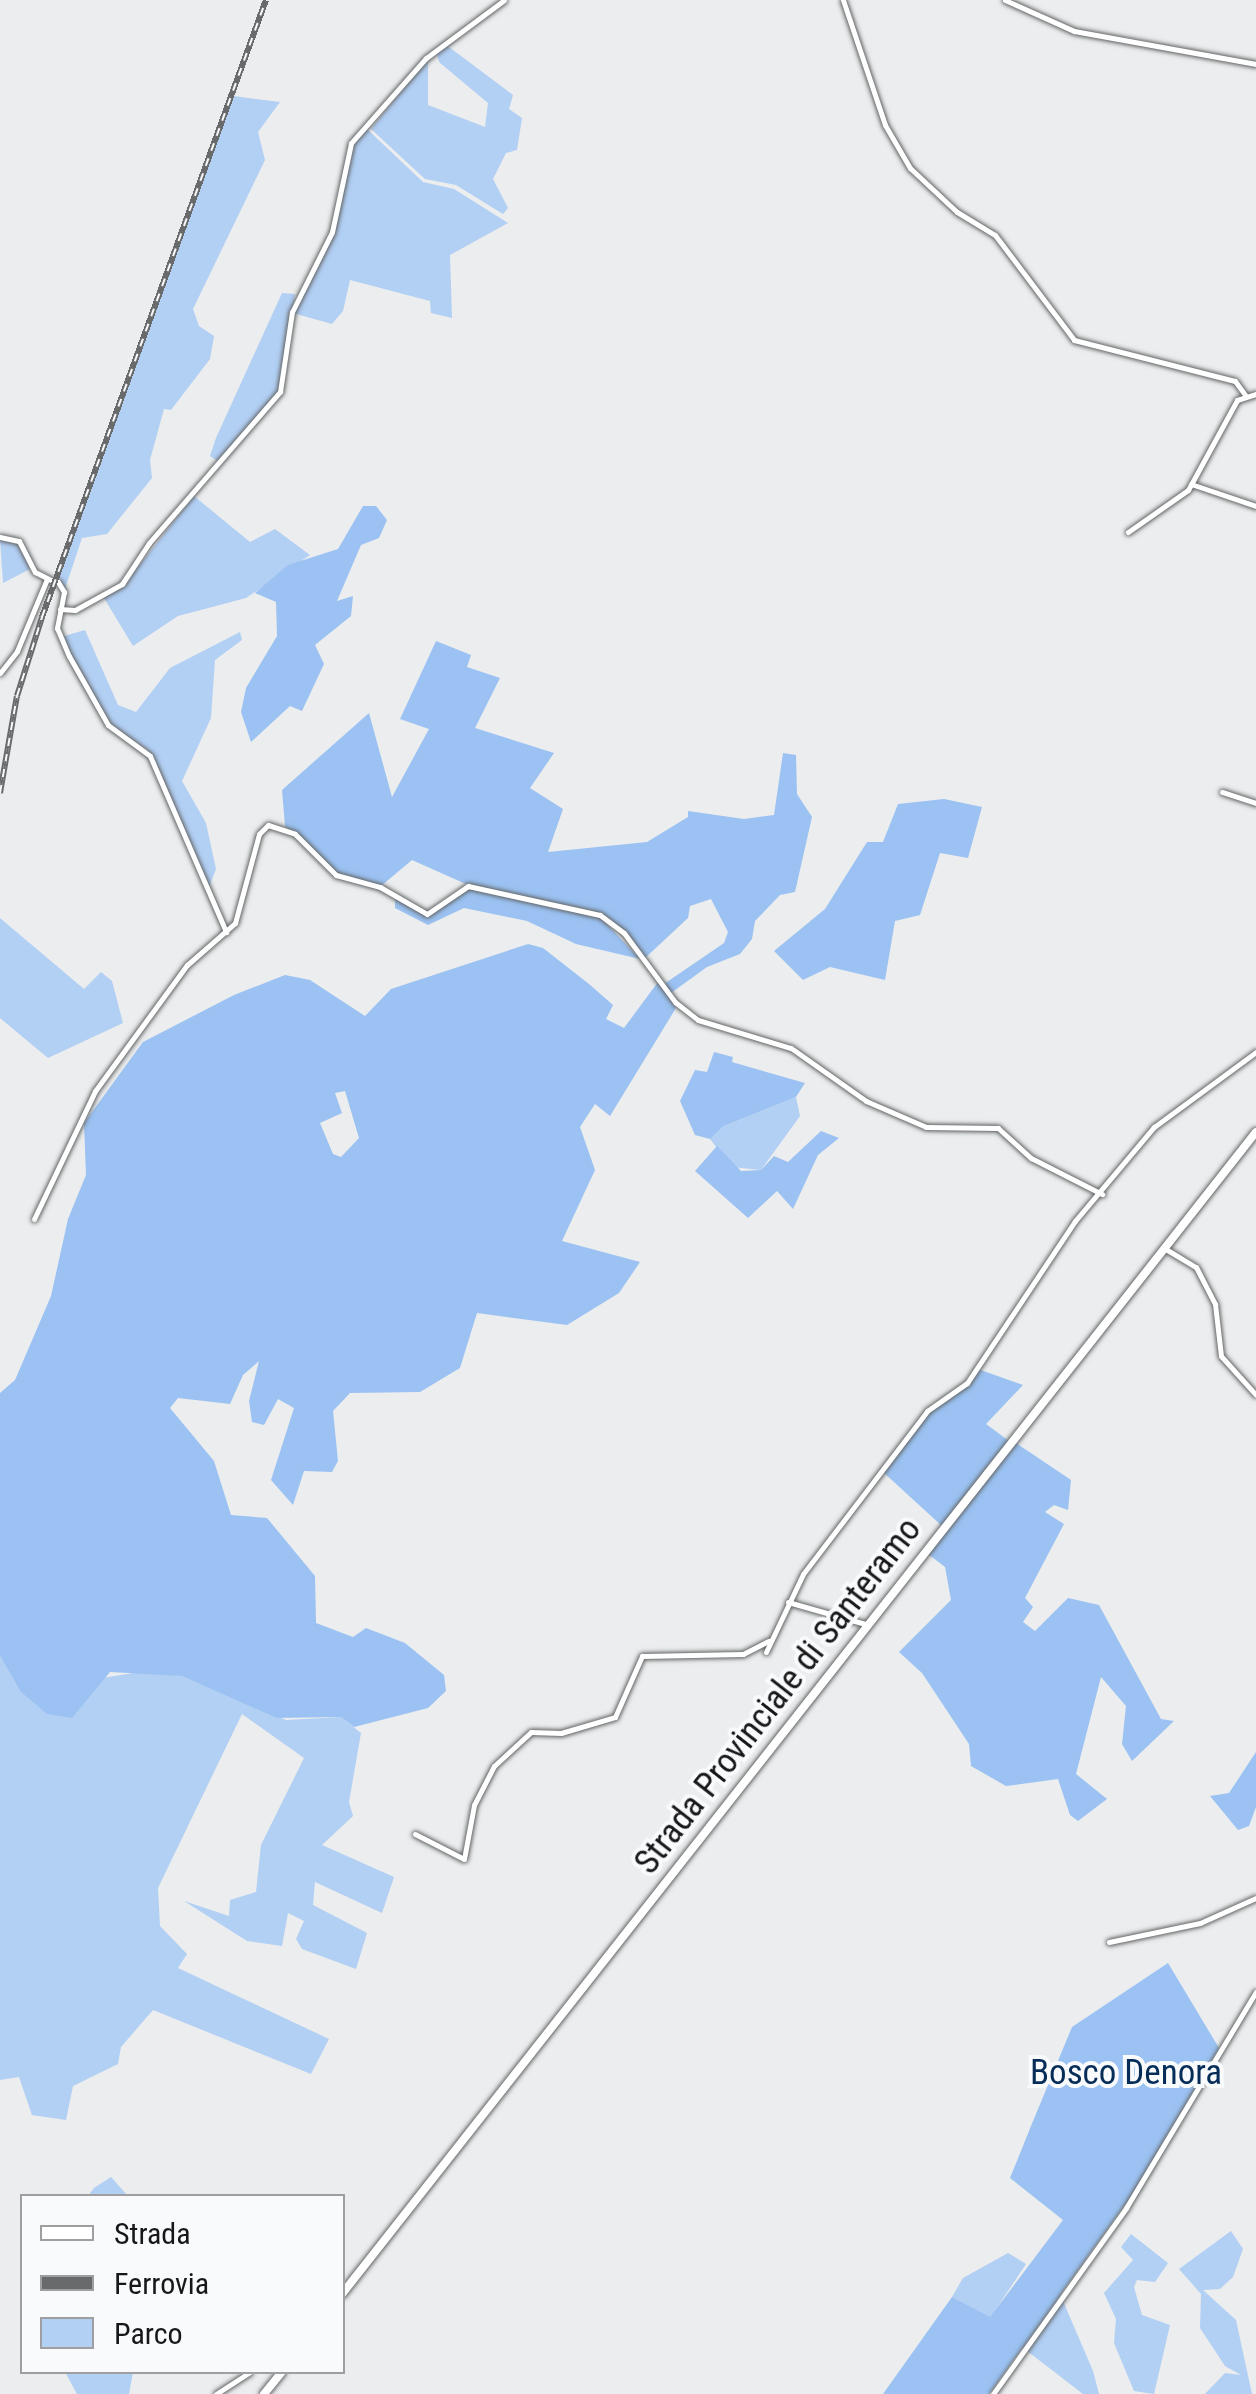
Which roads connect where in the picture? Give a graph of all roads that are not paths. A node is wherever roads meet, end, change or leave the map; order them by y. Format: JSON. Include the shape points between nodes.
{"nodes":[{"id":1,"x":504,"y":0,"type":"edge"},
{"id":2,"x":843,"y":0,"type":"edge"},
{"id":3,"x":1005,"y":0,"type":"edge"},
{"id":4,"x":1256,"y":64,"type":"edge"},
{"id":5,"x":1256,"y":394,"type":"edge"},
{"id":6,"x":1246,"y":396,"type":"junction"},
{"id":7,"x":1191,"y":484,"type":"junction"},
{"id":8,"x":1256,"y":506,"type":"edge"},
{"id":9,"x":1128,"y":532,"type":"dead end"},
{"id":10,"x":0,"y":537,"type":"edge"},
{"id":11,"x":52,"y":581,"type":"junction"},
{"id":12,"x":60,"y":609,"type":"junction"},
{"id":13,"x":0,"y":673,"type":"edge"},
{"id":14,"x":1222,"y":792,"type":"dead end"},
{"id":15,"x":1256,"y":803,"type":"edge"},
{"id":16,"x":226,"y":932,"type":"junction"},
{"id":17,"x":1256,"y":1052,"type":"edge"},
{"id":18,"x":1256,"y":1132,"type":"edge"},
{"id":19,"x":1102,"y":1194,"type":"junction"},
{"id":20,"x":34,"y":1219,"type":"dead end"},
{"id":21,"x":1164,"y":1248,"type":"junction"},
{"id":22,"x":1256,"y":1395,"type":"edge"},
{"id":23,"x":788,"y":1602,"type":"junction"},
{"id":24,"x":869,"y":1625,"type":"junction"},
{"id":25,"x":771,"y":1640,"type":"junction"},
{"id":26,"x":766,"y":1652,"type":"dead end"},
{"id":27,"x":415,"y":1834,"type":"dead end"},
{"id":28,"x":1256,"y":1898,"type":"edge"},
{"id":29,"x":1109,"y":1942,"type":"dead end"},
{"id":30,"x":1256,"y":1992,"type":"edge"},
{"id":31,"x":345,"y":2290,"type":"edge"},
{"id":32,"x":247,"y":2374,"type":"edge"},
{"id":33,"x":280,"y":2374,"type":"edge"},
{"id":34,"x":216,"y":2394,"type":"edge"},
{"id":35,"x":264,"y":2394,"type":"edge"},
{"id":36,"x":993,"y":2394,"type":"edge"}],
"edges":[{"from":1,"to":12,"type":"street","via":[[426,58],[347,150],[332,232],[292,312],[280,392],[149,543],[122,584],[75,610]]},
{"from":2,"to":6,"type":"street","via":[[885,125],[910,168],[1010,250],[1074,340],[1235,382]]},
{"from":3,"to":4,"type":"street","via":[[1074,30]]},
{"from":5,"to":6,"type":"street"},
{"from":6,"to":7,"type":"street","via":[[1232,406]]},
{"from":7,"to":8,"type":"street"},
{"from":7,"to":9,"type":"street","via":[[1156,517]]},
{"from":10,"to":11,"type":"street","via":[[19,541],[35,572]]},
{"from":11,"to":12,"type":"street","via":[[64,588]]},
{"from":11,"to":13,"type":"street"},
{"from":12,"to":16,"type":"street","via":[[57,628],[69,656],[108,725],[150,756]]},
{"from":14,"to":15,"type":"street"},
{"from":16,"to":19,"type":"street","via":[[247,894],[259,834],[268,824],[295,834],[336,875],[380,888],[427,914],[468,886],[592,913],[624,933],[675,1002],[698,1020],[791,1048],[866,1101],[926,1127],[998,1128],[1031,1158]]},
{"from":16,"to":20,"type":"street","via":[[187,964],[95,1091]]},
{"from":17,"to":19,"type":"street","via":[[1154,1127]]},
{"from":18,"to":21,"type":"main road","name":"Strada Provinciale di Santeramo"},
{"from":19,"to":23,"type":"street","via":[[1036,1274],[966,1384],[920,1420]]},
{"from":21,"to":22,"type":"street","via":[[1196,1267],[1215,1304],[1221,1356]]},
{"from":21,"to":24,"type":"main road","name":"Strada Provinciale di Santeramo"},
{"from":23,"to":24,"type":"street"},
{"from":23,"to":25,"type":"street"},
{"from":24,"to":31,"type":"main road","name":"Strada Provinciale di Santeramo"},
{"from":25,"to":26,"type":"street"},
{"from":25,"to":27,"type":"street","via":[[744,1654],[642,1656],[615,1717],[561,1732],[531,1732],[494,1766],[474,1806],[468,1856],[458,1858]]},
{"from":28,"to":29,"type":"street","via":[[1200,1924]]},
{"from":30,"to":36,"type":"street","via":[[1126,2208]]},
{"from":32,"to":34,"type":"street"},
{"from":33,"to":35,"type":"main road"}]}
